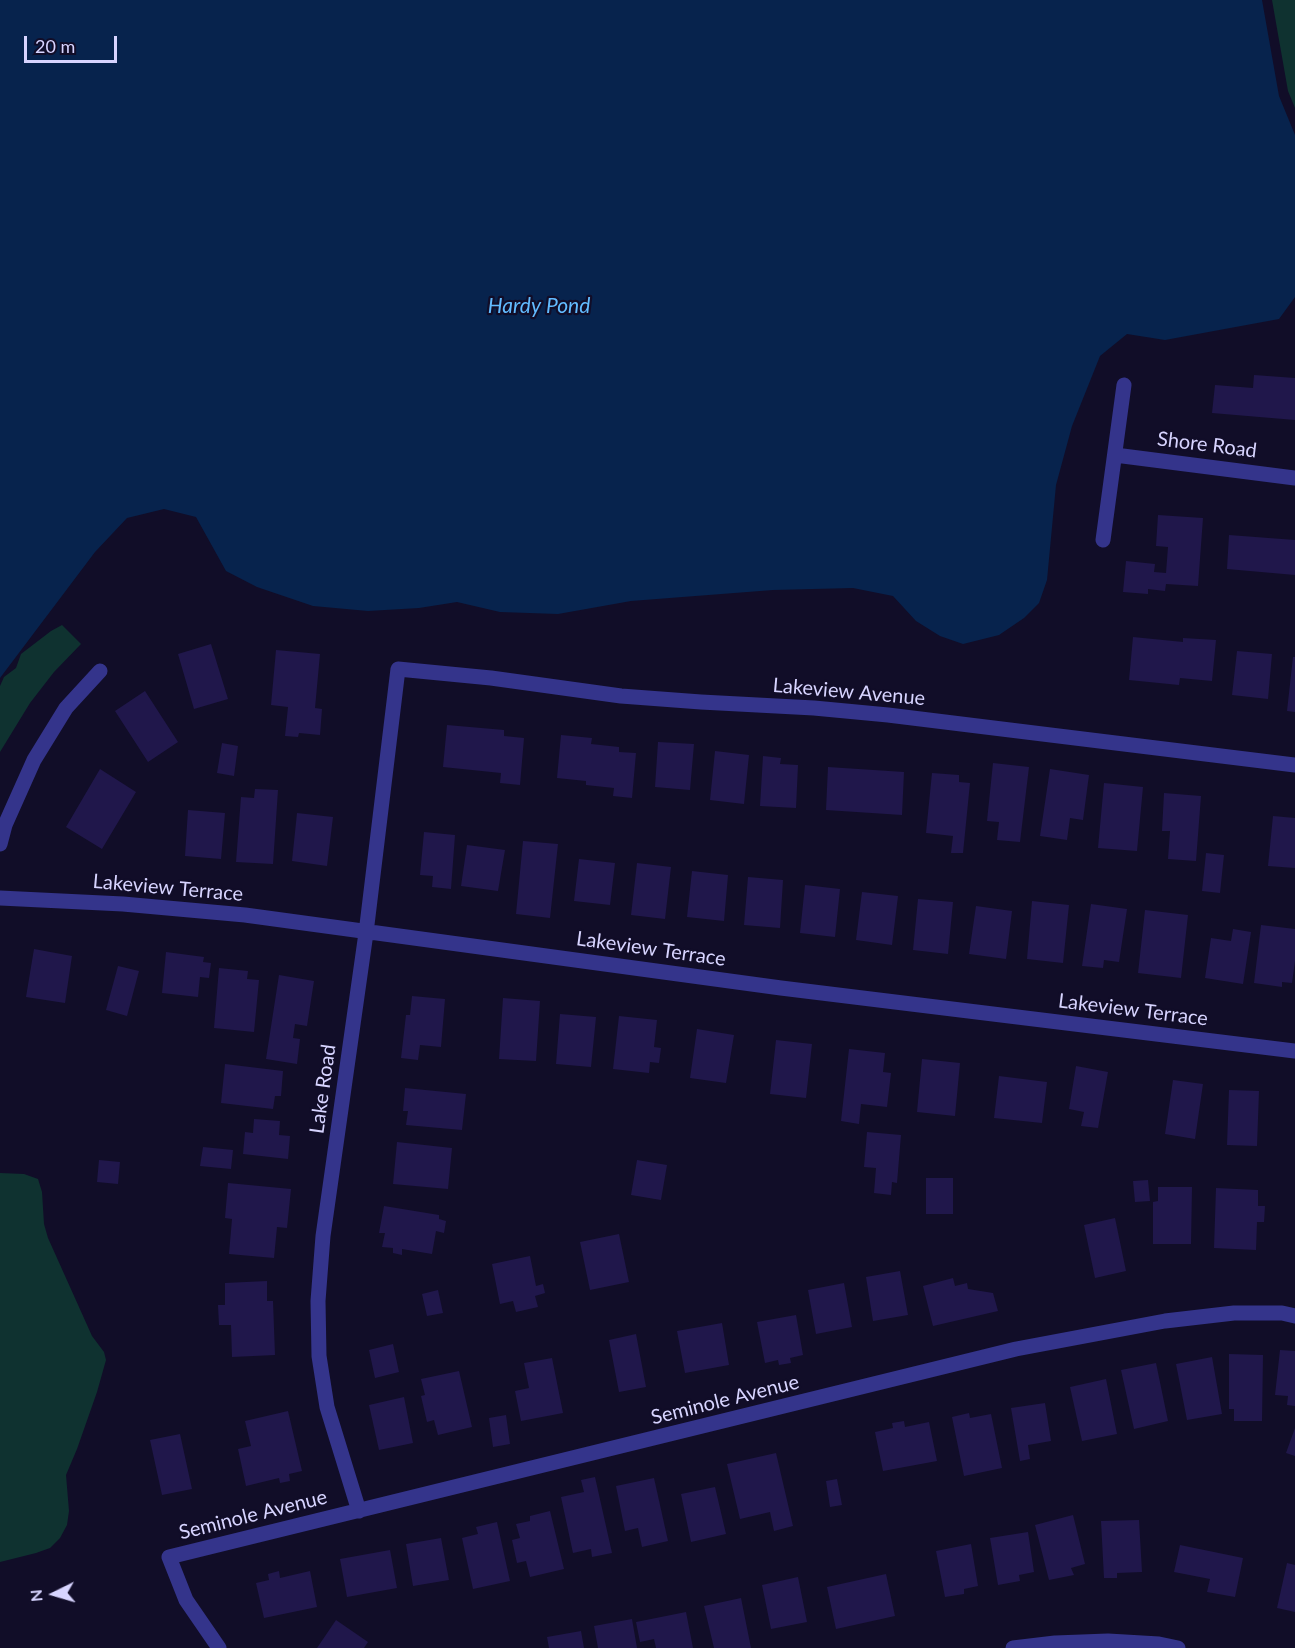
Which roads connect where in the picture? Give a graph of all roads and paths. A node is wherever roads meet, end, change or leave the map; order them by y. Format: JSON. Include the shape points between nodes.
{"nodes":[{"id":1,"x":1124,"y":385,"type":"dead end"},
{"id":2,"x":1115,"y":455,"type":"junction"},
{"id":3,"x":1295,"y":477,"type":"edge"},
{"id":4,"x":1103,"y":540,"type":"dead end"},
{"id":5,"x":398,"y":669,"type":"joint"},
{"id":6,"x":100,"y":671,"type":"dead end"},
{"id":7,"x":1295,"y":765,"type":"edge"},
{"id":8,"x":0,"y":844,"type":"edge"},
{"id":9,"x":0,"y":898,"type":"edge"},
{"id":10,"x":366,"y":933,"type":"junction"},
{"id":11,"x":1295,"y":1051,"type":"edge"},
{"id":12,"x":1295,"y":1316,"type":"edge"},
{"id":13,"x":359,"y":1511,"type":"junction"},
{"id":14,"x":219,"y":1648,"type":"edge"},
{"id":15,"x":1013,"y":1648,"type":"edge"},
{"id":16,"x":1178,"y":1648,"type":"edge"}],
"edges":[{"from":1,"to":2,"type":"street"},
{"from":2,"to":3,"type":"street","name":"Shore Road"},
{"from":2,"to":4,"type":"street"},
{"from":5,"to":7,"type":"street","name":"Lakeview Avenue","via":[[621,696],[888,715]]},
{"from":5,"to":10,"type":"street","name":"Lake Road"},
{"from":6,"to":8,"type":"street","via":[[66,708],[34,760]]},
{"from":9,"to":10,"type":"street","name":"Lakeview Terrace","via":[[245,915]]},
{"from":10,"to":11,"type":"street","name":"Lakeview Terrace"},
{"from":10,"to":13,"type":"street","name":"Lake Road","via":[[318,1301],[319,1356],[327,1407]]},
{"from":12,"to":13,"type":"street","name":"Seminole Avenue","via":[[1234,1313],[1165,1321],[1016,1349]]},
{"from":13,"to":14,"type":"street","name":"Seminole Avenue","via":[[170,1557],[186,1600]]},
{"from":15,"to":16,"type":"street","via":[[1108,1641]]}]}
